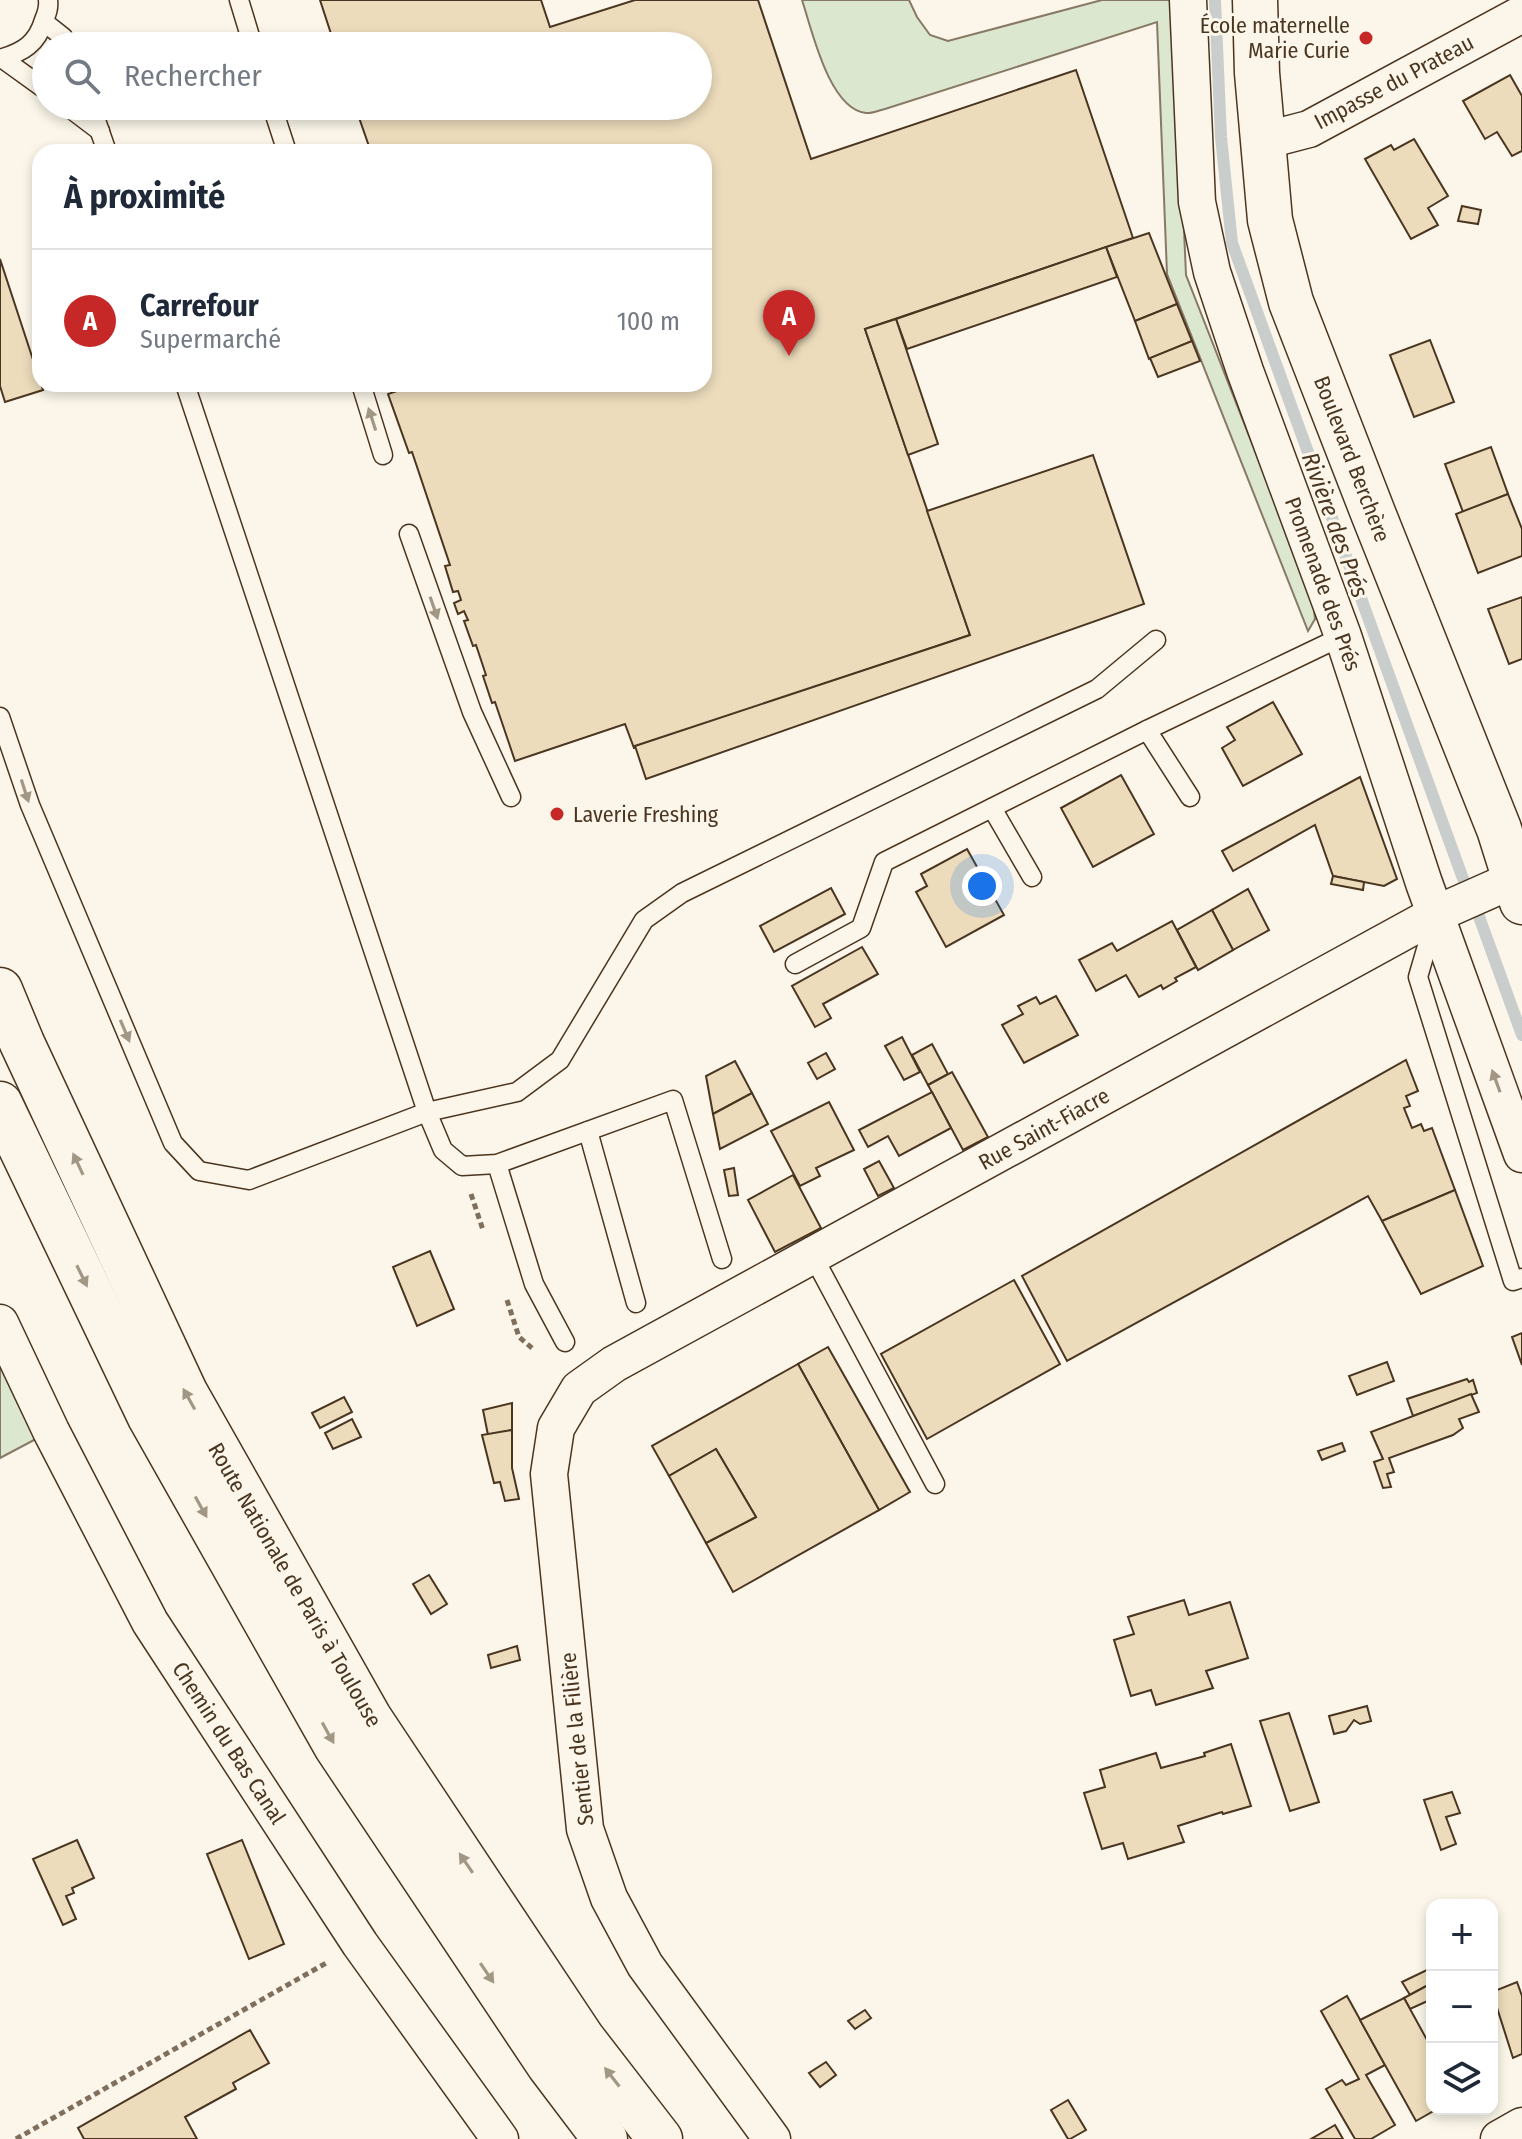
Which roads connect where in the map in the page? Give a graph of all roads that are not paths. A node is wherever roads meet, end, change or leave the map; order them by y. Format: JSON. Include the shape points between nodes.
{"nodes":[{"id":1,"x":48,"y":0,"type":"edge"},
{"id":2,"x":239,"y":0,"type":"edge"},
{"id":3,"x":1188,"y":0,"type":"edge"},
{"id":4,"x":1255,"y":0,"type":"edge"},
{"id":5,"x":1522,"y":14,"type":"edge"},
{"id":6,"x":44,"y":22,"type":"junction"},
{"id":7,"x":41,"y":32,"type":"edge"},
{"id":8,"x":57,"y":32,"type":"edge"},
{"id":9,"x":249,"y":32,"type":"edge"},
{"id":10,"x":32,"y":42,"type":"edge"},
{"id":11,"x":1,"y":59,"type":"edge"},
{"id":12,"x":32,"y":80,"type":"edge"},
{"id":13,"x":85,"y":120,"type":"edge"},
{"id":14,"x":96,"y":120,"type":"edge"},
{"id":15,"x":277,"y":120,"type":"edge"},
{"id":16,"x":100,"y":131,"type":"junction"},
{"id":17,"x":1263,"y":141,"type":"junction"},
{"id":18,"x":104,"y":144,"type":"edge"},
{"id":19,"x":284,"y":144,"type":"edge"},
{"id":20,"x":188,"y":392,"type":"edge"},
{"id":21,"x":363,"y":392,"type":"edge"},
{"id":22,"x":383,"y":455,"type":"dead end"},
{"id":23,"x":409,"y":534,"type":"dead end"},
{"id":24,"x":1343,"y":636,"type":"junction"},
{"id":25,"x":1156,"y":640,"type":"dead end"},
{"id":26,"x":0,"y":717,"type":"edge"},
{"id":27,"x":1147,"y":730,"type":"junction"},
{"id":28,"x":511,"y":797,"type":"dead end"},
{"id":29,"x":1190,"y":797,"type":"dead end"},
{"id":30,"x":992,"y":808,"type":"junction"},
{"id":31,"x":1032,"y":877,"type":"dead end"},
{"id":32,"x":1520,"y":886,"type":"edge"},
{"id":33,"x":1436,"y":914,"type":"junction"},
{"id":34,"x":795,"y":964,"type":"dead end"},
{"id":35,"x":0,"y":990,"type":"edge"},
{"id":36,"x":0,"y":1104,"type":"edge"},
{"id":37,"x":427,"y":1112,"type":"junction"},
{"id":38,"x":588,"y":1131,"type":"junction"},
{"id":39,"x":1522,"y":1154,"type":"edge"},
{"id":40,"x":497,"y":1164,"type":"junction"},
{"id":41,"x":813,"y":1256,"type":"junction"},
{"id":42,"x":722,"y":1259,"type":"dead end"},
{"id":43,"x":1522,"y":1278,"type":"edge"},
{"id":44,"x":636,"y":1303,"type":"dead end"},
{"id":45,"x":0,"y":1323,"type":"edge"},
{"id":46,"x":565,"y":1342,"type":"dead end"},
{"id":47,"x":579,"y":1389,"type":"joint"},
{"id":48,"x":935,"y":1484,"type":"dead end"},
{"id":49,"x":1522,"y":2126,"type":"edge"},
{"id":50,"x":500,"y":2139,"type":"edge"},
{"id":51,"x":605,"y":2139,"type":"edge"},
{"id":52,"x":660,"y":2139,"type":"edge"},
{"id":53,"x":772,"y":2139,"type":"edge"},
{"id":54,"x":1499,"y":2139,"type":"edge"}],
"edges":[{"from":1,"to":6,"type":"lane"},
{"from":2,"to":9,"type":"lane"},
{"from":3,"to":24,"type":"street","name":"Promenade des Prés","via":[[1197,202],[1212,272]]},
{"from":4,"to":17,"type":"main road","name":"Boulevard Berchère"},
{"from":5,"to":17,"type":"street","name":"Impasse du Prateau","via":[[1309,129]]},
{"from":6,"to":7,"type":"lane"},
{"from":6,"to":8,"type":"lane"},
{"from":10,"to":11,"type":"lane"},
{"from":11,"to":12,"type":"lane"},
{"from":13,"to":16,"type":"lane"},
{"from":14,"to":16,"type":"lane"},
{"from":15,"to":19,"type":"lane"},
{"from":16,"to":18,"type":"lane"},
{"from":17,"to":32,"type":"main road","name":"Boulevard Berchère","via":[[1270,220],[1291,302]]},
{"from":20,"to":37,"type":"lane"},
{"from":22,"to":21,"type":"lane","one_way":true},
{"from":23,"to":28,"type":"lane","one_way":true,"via":[[472,712]]},
{"from":24,"to":27,"type":"lane"},
{"from":24,"to":33,"type":"street","name":"Promenade des Prés"},
{"from":25,"to":37,"type":"lane","via":[[1097,689],[682,893],[644,920],[560,1060],[517,1092]]},
{"from":26,"to":37,"type":"lane","one_way":true,"via":[[30,805],[173,1143],[199,1171],[249,1180]]},
{"from":27,"to":29,"type":"lane"},
{"from":27,"to":30,"type":"lane"},
{"from":30,"to":31,"type":"lane"},
{"from":30,"to":34,"type":"lane","via":[[884,862],[861,928]]},
{"from":32,"to":33,"type":"street","name":"Rue Saint-Fiacre"},
{"from":39,"to":33,"type":"street","name":"Promenade des Prés","one_way":true},
{"from":33,"to":41,"type":"street","name":"Rue Saint-Fiacre"},
{"from":33,"to":43,"type":"lane","via":[[1418,977],[1513,1281]]},
{"from":52,"to":35,"type":"main road","name":"Route Nationale de Paris à Toulouse","one_way":true,"via":[[582,2038],[370,1719],[185,1392]]},
{"from":36,"to":51,"type":"main road","name":"Route Nationale de Paris à Toulouse","one_way":true,"via":[[150,1417],[336,1746],[549,2065]]},
{"from":37,"to":40,"type":"lane","via":[[443,1150],[462,1166]]},
{"from":38,"to":40,"type":"lane"},
{"from":38,"to":42,"type":"lane","via":[[673,1100]]},
{"from":38,"to":44,"type":"lane"},
{"from":40,"to":46,"type":"lane","via":[[534,1284]]},
{"from":41,"to":47,"type":"street","name":"Rue Saint-Fiacre","via":[[614,1364]]},
{"from":41,"to":48,"type":"lane"},
{"from":45,"to":50,"type":"street","name":"Chemin du Bas Canal","via":[[150,1622],[360,1944]]},
{"from":47,"to":53,"type":"street","name":"Sentier de la Filière","via":[[556,1428],[549,1474],[585,1829],[609,1898],[645,1965]]},
{"from":49,"to":54,"type":"street"}]}
